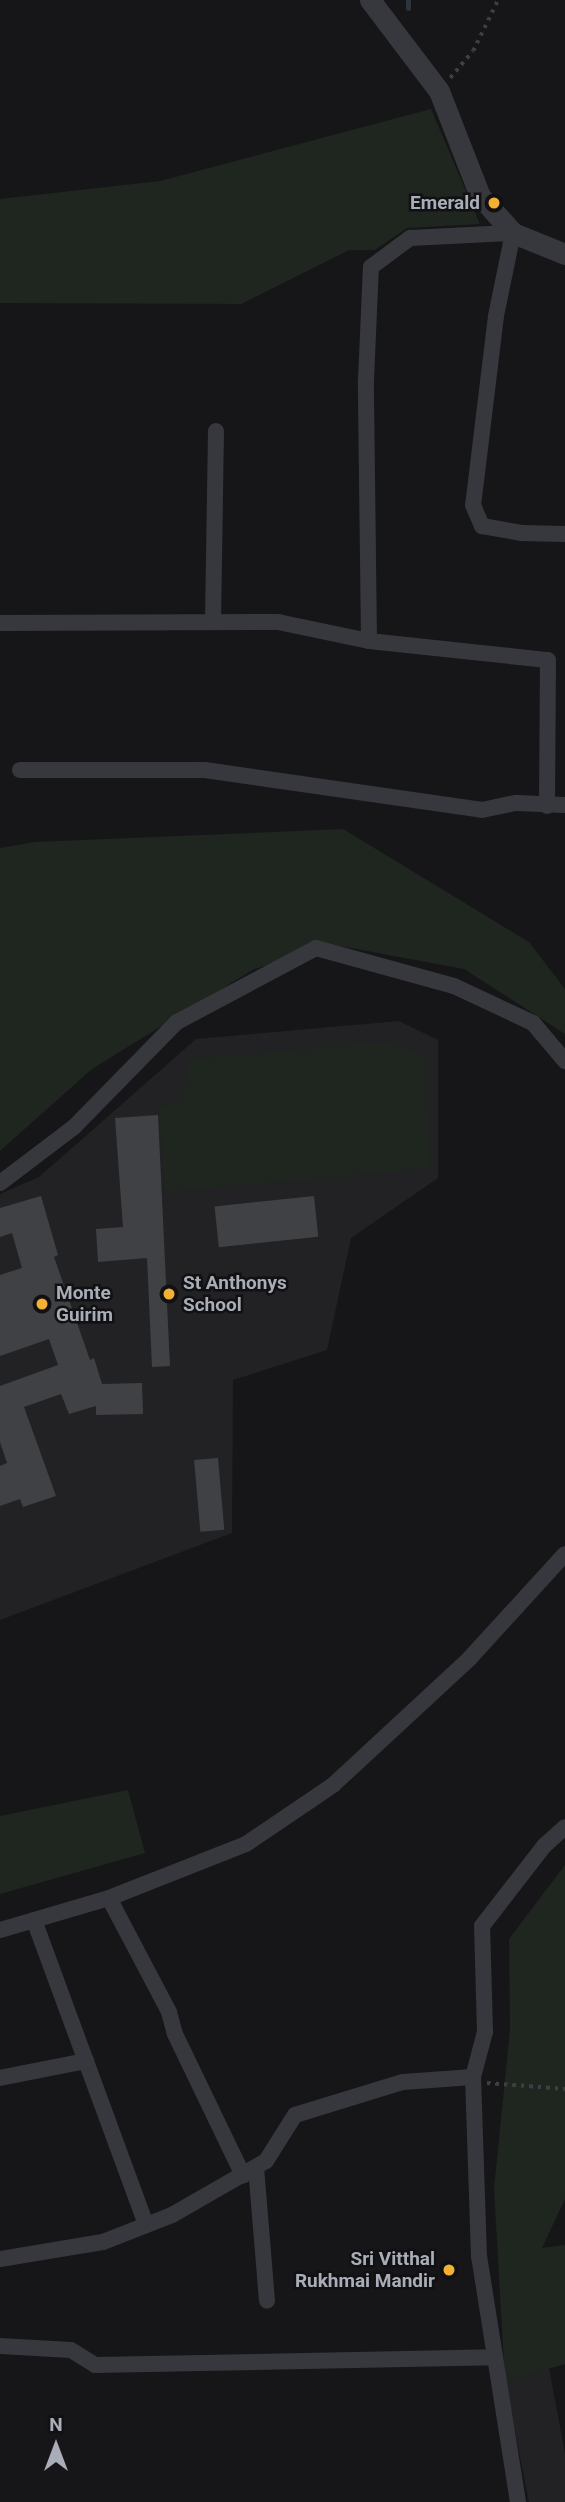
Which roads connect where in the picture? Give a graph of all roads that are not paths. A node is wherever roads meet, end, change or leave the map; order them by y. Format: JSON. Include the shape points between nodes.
{"nodes":[{"id":1,"x":370,"y":0,"type":"edge"},
{"id":2,"x":513,"y":233,"type":"junction"},
{"id":3,"x":565,"y":254,"type":"edge"},
{"id":4,"x":216,"y":431,"type":"dead end"},
{"id":5,"x":565,"y":534,"type":"edge"},
{"id":6,"x":213,"y":621,"type":"junction"},
{"id":7,"x":0,"y":623,"type":"edge"},
{"id":8,"x":369,"y":641,"type":"junction"},
{"id":9,"x":20,"y":770,"type":"dead end"},
{"id":10,"x":565,"y":805,"type":"edge"},
{"id":11,"x":547,"y":806,"type":"junction"},
{"id":12,"x":565,"y":1061,"type":"edge"},
{"id":13,"x":0,"y":1183,"type":"edge"},
{"id":14,"x":565,"y":1554,"type":"edge"},
{"id":15,"x":565,"y":1827,"type":"edge"},
{"id":16,"x":109,"y":1898,"type":"junction"},
{"id":17,"x":34,"y":1920,"type":"junction"},
{"id":18,"x":0,"y":1930,"type":"edge"},
{"id":19,"x":86,"y":2061,"type":"junction"},
{"id":20,"x":0,"y":2078,"type":"edge"},
{"id":21,"x":473,"y":2079,"type":"junction"},
{"id":22,"x":249,"y":2171,"type":"junction"},
{"id":23,"x":146,"y":2225,"type":"junction"},
{"id":24,"x":0,"y":2259,"type":"edge"},
{"id":25,"x":267,"y":2301,"type":"dead end"},
{"id":26,"x":0,"y":2346,"type":"edge"},
{"id":27,"x":494,"y":2357,"type":"junction"},
{"id":28,"x":518,"y":2502,"type":"edge"}],
"edges":[{"from":1,"to":2,"type":"street","via":[[439,91],[480,196]]},
{"from":2,"to":3,"type":"street"},
{"from":2,"to":5,"type":"street","via":[[496,316],[473,505],[482,526]]},
{"from":2,"to":8,"type":"street","via":[[410,238],[371,267],[366,380]]},
{"from":4,"to":6,"type":"street"},
{"from":6,"to":7,"type":"street"},
{"from":6,"to":8,"type":"street","via":[[278,622]]},
{"from":8,"to":11,"type":"street","via":[[548,660]]},
{"from":9,"to":11,"type":"street","via":[[205,770],[482,810],[516,803]]},
{"from":10,"to":11,"type":"street"},
{"from":12,"to":13,"type":"street","via":[[533,1023],[454,986],[316,948],[177,1022],[75,1127]]},
{"from":14,"to":16,"type":"street","via":[[469,1659],[333,1784],[246,1844]]},
{"from":15,"to":21,"type":"street","via":[[544,1846],[482,1926],[485,2032]]},
{"from":16,"to":17,"type":"street"},
{"from":16,"to":22,"type":"street"},
{"from":17,"to":18,"type":"street"},
{"from":17,"to":19,"type":"street"},
{"from":19,"to":20,"type":"street"},
{"from":19,"to":23,"type":"street"},
{"from":21,"to":22,"type":"street","via":[[403,2082],[295,2115],[267,2161]]},
{"from":21,"to":27,"type":"street","via":[[479,2257]]},
{"from":22,"to":23,"type":"street"},
{"from":22,"to":25,"type":"street"},
{"from":23,"to":24,"type":"street","via":[[103,2242]]},
{"from":26,"to":27,"type":"street","via":[[71,2350],[95,2365]]},
{"from":27,"to":28,"type":"street"}]}
